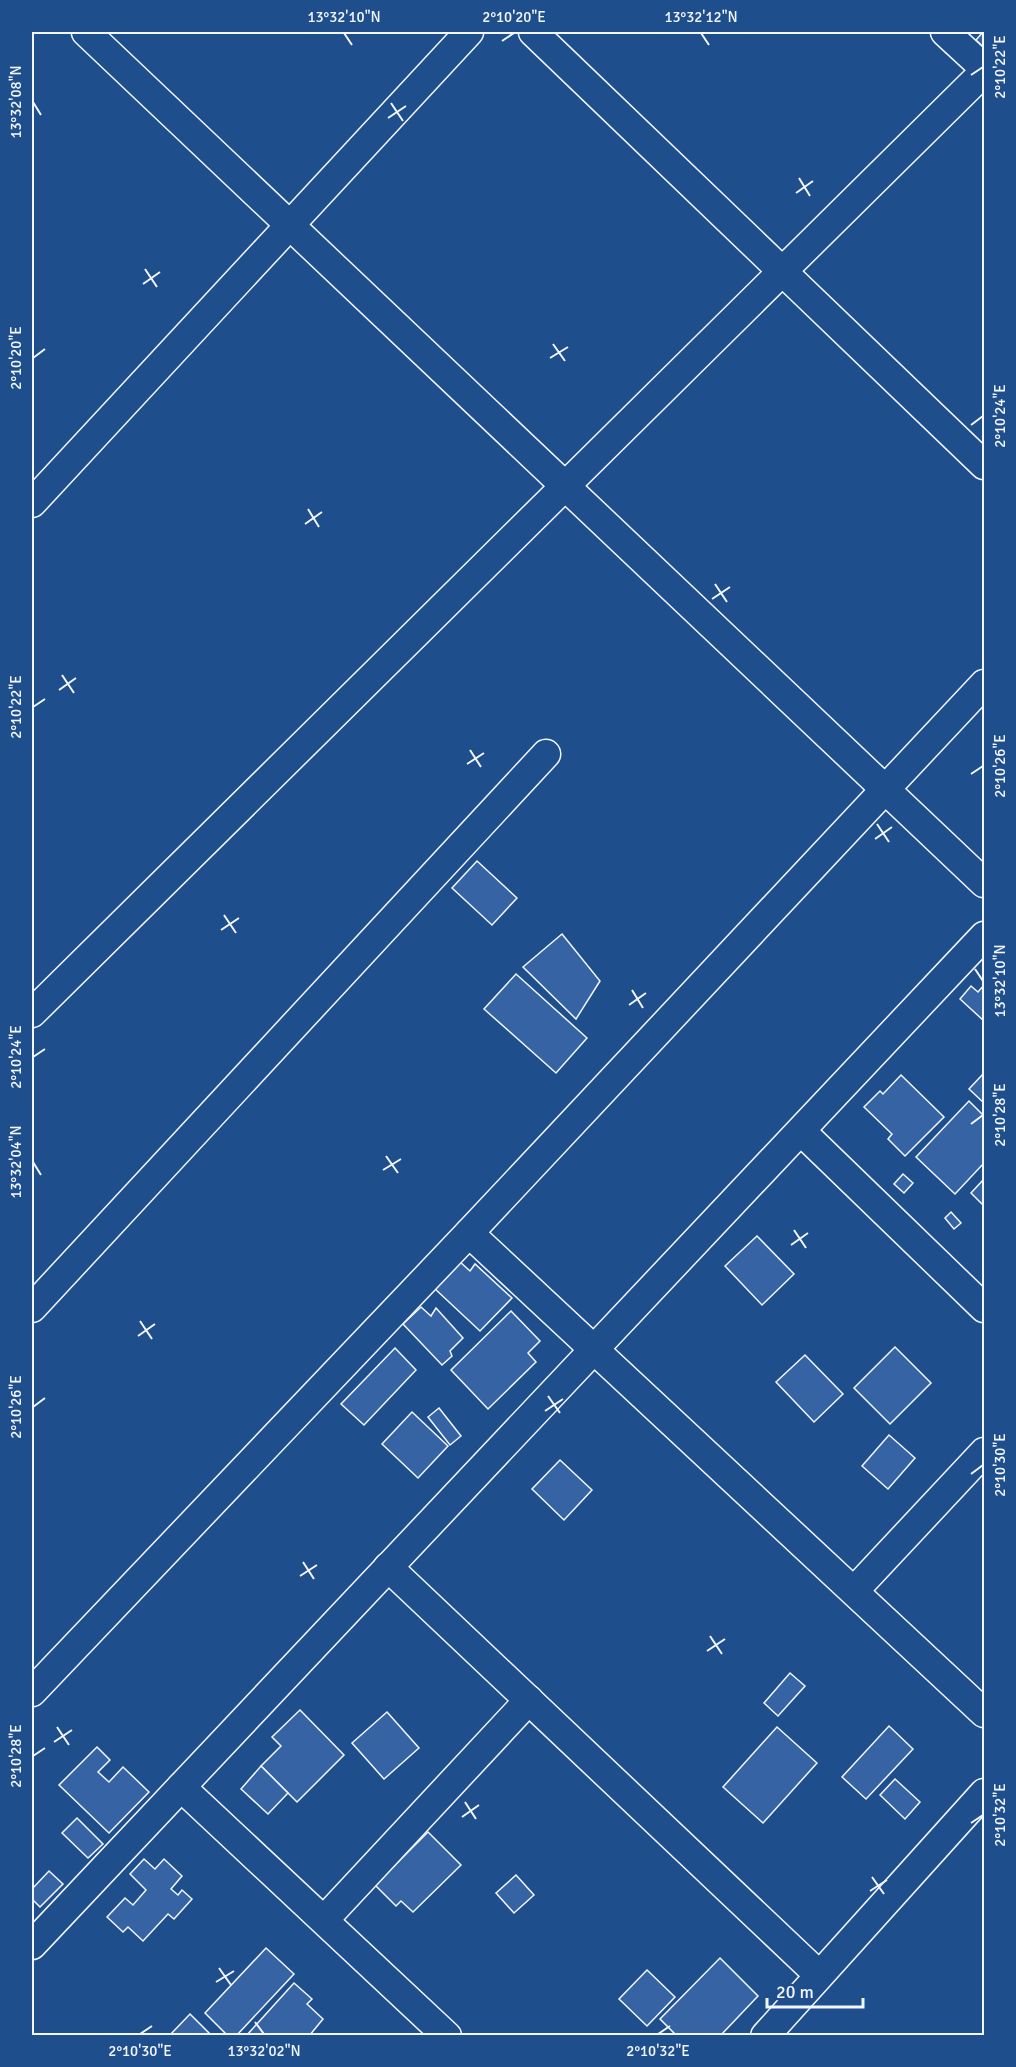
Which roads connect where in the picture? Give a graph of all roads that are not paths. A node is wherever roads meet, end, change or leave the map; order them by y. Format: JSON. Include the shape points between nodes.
{"nodes":[{"id":1,"x":86,"y":32,"type":"edge"},
{"id":2,"x":469,"y":32,"type":"edge"},
{"id":3,"x":532,"y":32,"type":"edge"},
{"id":4,"x":945,"y":32,"type":"edge"},
{"id":5,"x":984,"y":70,"type":"edge"},
{"id":6,"x":290,"y":225,"type":"junction"},
{"id":7,"x":783,"y":272,"type":"junction"},
{"id":8,"x":984,"y":465,"type":"edge"},
{"id":9,"x":566,"y":486,"type":"junction"},
{"id":10,"x":32,"y":503,"type":"edge"},
{"id":11,"x":984,"y":684,"type":"edge"},
{"id":12,"x":546,"y":754,"type":"dead end"},
{"id":13,"x":885,"y":790,"type":"junction"},
{"id":14,"x":984,"y":883,"type":"edge"},
{"id":15,"x":984,"y":936,"type":"edge"},
{"id":16,"x":32,"y":1013,"type":"edge"},
{"id":17,"x":801,"y":1131,"type":"junction"},
{"id":18,"x":469,"y":1233,"type":"junction"},
{"id":19,"x":32,"y":1308,"type":"edge"},
{"id":20,"x":984,"y":1308,"type":"edge"},
{"id":21,"x":594,"y":1349,"type":"junction"},
{"id":22,"x":984,"y":1452,"type":"edge"},
{"id":23,"x":388,"y":1567,"type":"junction"},
{"id":24,"x":854,"y":1591,"type":"junction"},
{"id":25,"x":32,"y":1692,"type":"edge"},
{"id":26,"x":529,"y":1700,"type":"junction"},
{"id":27,"x":984,"y":1713,"type":"edge"},
{"id":28,"x":181,"y":1787,"type":"junction"},
{"id":29,"x":984,"y":1793,"type":"edge"},
{"id":30,"x":324,"y":1920,"type":"junction"},
{"id":31,"x":32,"y":1945,"type":"edge"},
{"id":32,"x":819,"y":1975,"type":"junction"},
{"id":33,"x":447,"y":2036,"type":"edge"},
{"id":34,"x":765,"y":2036,"type":"edge"}],
"edges":[{"from":1,"to":6,"type":"street"},
{"from":2,"to":6,"type":"street"},
{"from":3,"to":7,"type":"street"},
{"from":4,"to":5,"type":"street"},
{"from":5,"to":7,"type":"street"},
{"from":6,"to":9,"type":"street"},
{"from":6,"to":10,"type":"street"},
{"from":7,"to":8,"type":"street"},
{"from":7,"to":9,"type":"street"},
{"from":9,"to":13,"type":"street"},
{"from":9,"to":16,"type":"street"},
{"from":11,"to":13,"type":"street"},
{"from":12,"to":19,"type":"street"},
{"from":13,"to":14,"type":"street"},
{"from":13,"to":18,"type":"street"},
{"from":15,"to":17,"type":"street"},
{"from":17,"to":20,"type":"street"},
{"from":17,"to":21,"type":"street"},
{"from":18,"to":21,"type":"street"},
{"from":18,"to":25,"type":"street"},
{"from":21,"to":23,"type":"street"},
{"from":21,"to":24,"type":"street"},
{"from":22,"to":24,"type":"street"},
{"from":23,"to":26,"type":"street"},
{"from":23,"to":28,"type":"street"},
{"from":24,"to":27,"type":"street"},
{"from":26,"to":30,"type":"street"},
{"from":26,"to":32,"type":"street"},
{"from":28,"to":30,"type":"street"},
{"from":28,"to":31,"type":"street"},
{"from":29,"to":32,"type":"street"},
{"from":30,"to":33,"type":"street"},
{"from":32,"to":34,"type":"street"}]}
